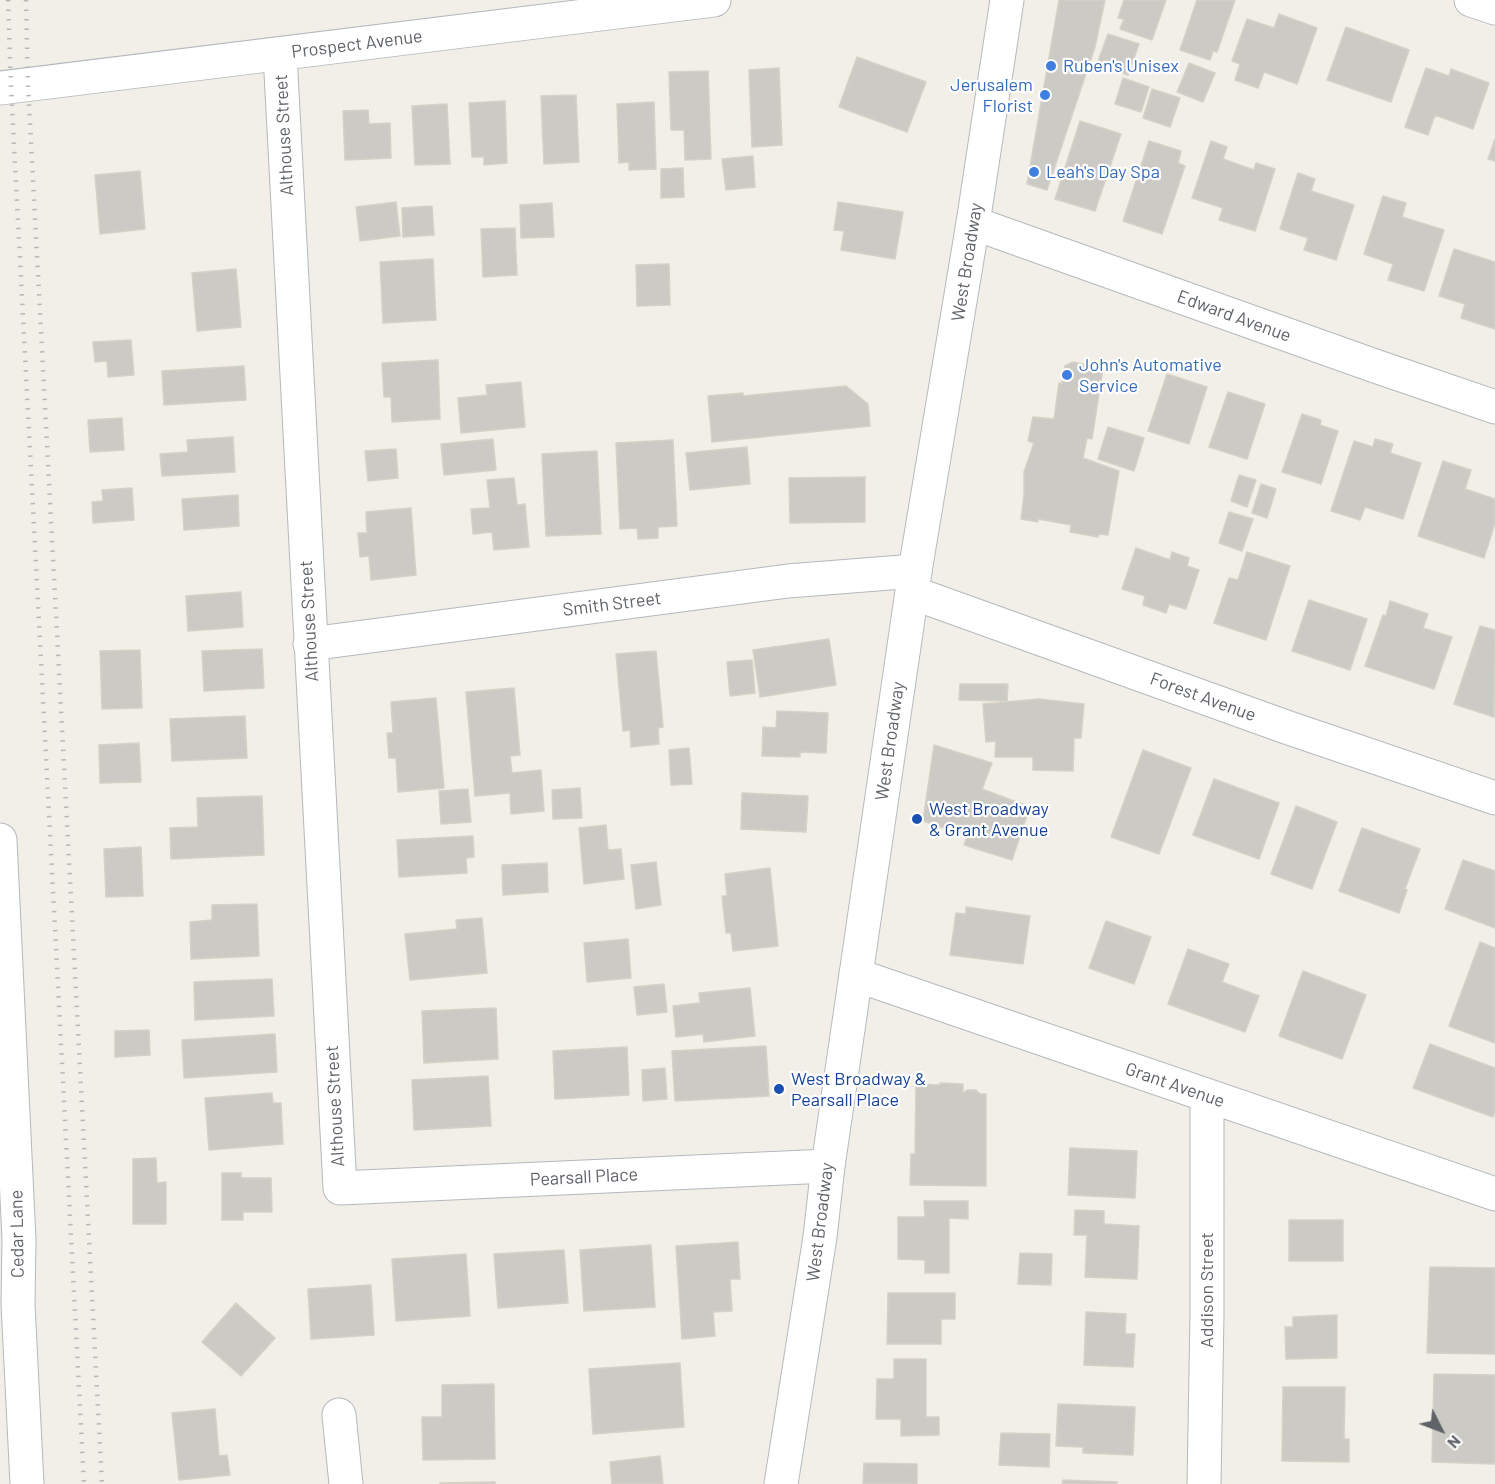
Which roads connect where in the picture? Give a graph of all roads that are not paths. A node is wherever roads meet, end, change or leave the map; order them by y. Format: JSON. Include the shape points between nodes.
{"nodes":[{"id":1,"x":714,"y":0,"type":"edge"},
{"id":2,"x":1007,"y":0,"type":"edge"},
{"id":3,"x":1471,"y":0,"type":"edge"},
{"id":4,"x":1495,"y":8,"type":"edge"},
{"id":5,"x":280,"y":54,"type":"junction"},
{"id":6,"x":0,"y":88,"type":"edge"},
{"id":7,"x":974,"y":223,"type":"junction"},
{"id":8,"x":1495,"y":407,"type":"edge"},
{"id":9,"x":914,"y":582,"type":"junction"},
{"id":10,"x":310,"y":644,"type":"junction"},
{"id":11,"x":1495,"y":798,"type":"edge"},
{"id":12,"x":0,"y":840,"type":"edge"},
{"id":13,"x":856,"y":975,"type":"junction"},
{"id":14,"x":1207,"y":1096,"type":"junction"},
{"id":15,"x":828,"y":1166,"type":"junction"},
{"id":16,"x":340,"y":1188,"type":"joint"},
{"id":17,"x":1495,"y":1194,"type":"edge"},
{"id":18,"x":10,"y":1240,"type":"edge"},
{"id":19,"x":339,"y":1415,"type":"dead end"},
{"id":20,"x":27,"y":1484,"type":"edge"},
{"id":21,"x":346,"y":1484,"type":"edge"},
{"id":22,"x":781,"y":1484,"type":"edge"},
{"id":23,"x":1204,"y":1484,"type":"edge"}],
"edges":[{"from":1,"to":5,"type":"street","name":"Prospect Avenue"},
{"from":2,"to":7,"type":"street","name":"West Broadway"},
{"from":3,"to":4,"type":"street"},
{"from":5,"to":6,"type":"street","name":"Prospect Avenue"},
{"from":5,"to":10,"type":"street","name":"Althouse Street"},
{"from":7,"to":8,"type":"street","name":"Edward Avenue"},
{"from":7,"to":9,"type":"street","name":"West Broadway"},
{"from":9,"to":10,"type":"street","name":"Smith Street","via":[[788,581]]},
{"from":9,"to":11,"type":"street","name":"Forest Avenue","via":[[1275,723]]},
{"from":9,"to":13,"type":"street","name":"West Broadway"},
{"from":10,"to":16,"type":"street","name":"Althouse Street"},
{"from":12,"to":18,"type":"street","name":"Cedar Lane"},
{"from":13,"to":14,"type":"street","name":"Grant Avenue"},
{"from":13,"to":15,"type":"street","name":"West Broadway"},
{"from":14,"to":17,"type":"street","name":"Grant Avenue"},
{"from":14,"to":23,"type":"street","name":"Addison Street"},
{"from":15,"to":16,"type":"street","name":"Pearsall Place"},
{"from":15,"to":22,"type":"street","name":"West Broadway"},
{"from":18,"to":20,"type":"street","name":"Cedar Lane","via":[[18,1304]]},
{"from":19,"to":21,"type":"street"}]}
